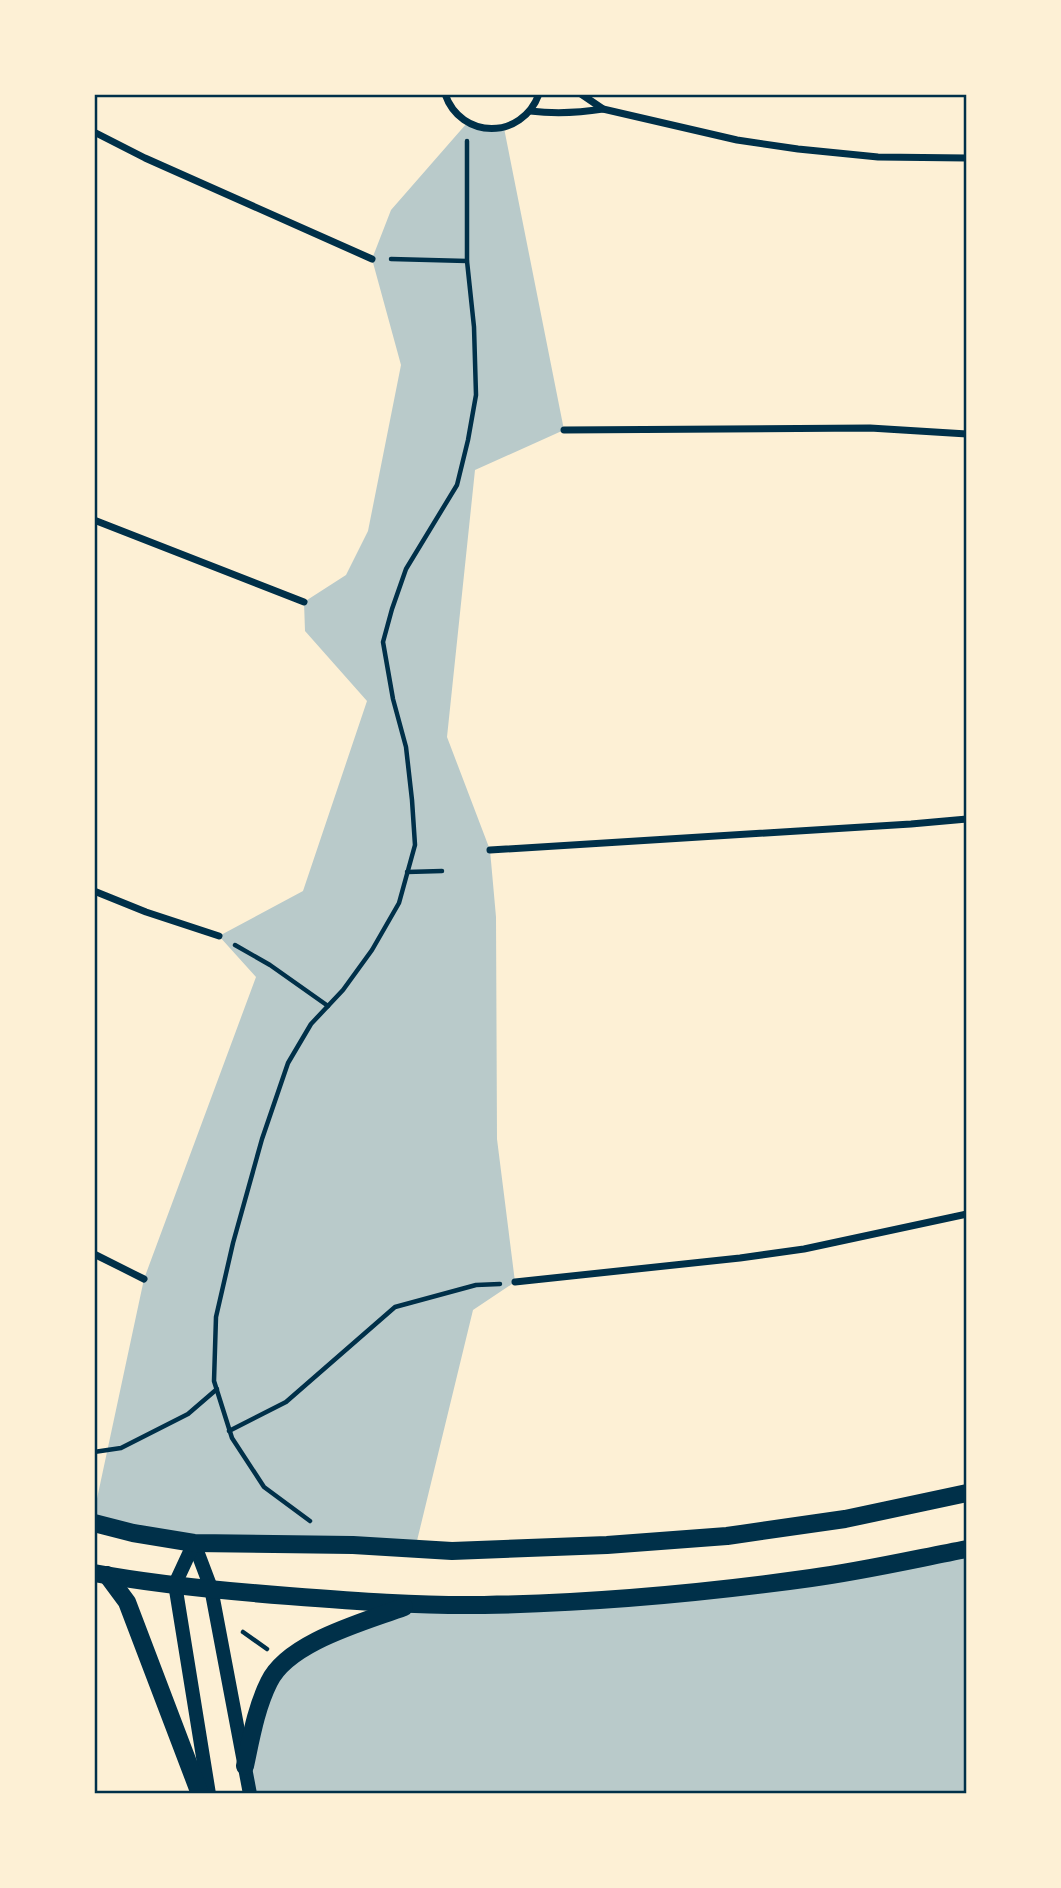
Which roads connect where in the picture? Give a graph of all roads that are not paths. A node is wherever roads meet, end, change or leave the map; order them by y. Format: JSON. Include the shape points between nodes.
{"nodes":[{"id":1,"x":445,"y":94,"type":"edge"},
{"id":2,"x":538,"y":94,"type":"edge"},
{"id":3,"x":581,"y":94,"type":"edge"},
{"id":4,"x":603,"y":109,"type":"junction"},
{"id":5,"x":530,"y":111,"type":"junction"},
{"id":6,"x":94,"y":132,"type":"edge"},
{"id":7,"x":967,"y":158,"type":"edge"},
{"id":8,"x":372,"y":258,"type":"road end"},
{"id":9,"x":564,"y":430,"type":"dead end"},
{"id":10,"x":967,"y":434,"type":"edge"},
{"id":11,"x":94,"y":520,"type":"edge"},
{"id":12,"x":304,"y":601,"type":"dead end"},
{"id":13,"x":967,"y":819,"type":"edge"},
{"id":14,"x":490,"y":850,"type":"dead end"},
{"id":15,"x":94,"y":891,"type":"edge"},
{"id":16,"x":219,"y":936,"type":"road end"},
{"id":17,"x":967,"y":1214,"type":"edge"},
{"id":18,"x":94,"y":1254,"type":"edge"},
{"id":19,"x":144,"y":1279,"type":"dead end"},
{"id":20,"x":514,"y":1283,"type":"road end"},
{"id":21,"x":967,"y":1493,"type":"edge"},
{"id":22,"x":94,"y":1523,"type":"edge"},
{"id":23,"x":194,"y":1543,"type":"junction"},
{"id":24,"x":967,"y":1549,"type":"edge"},
{"id":25,"x":101,"y":1574,"type":"edge"},
{"id":26,"x":175,"y":1584,"type":"junction"},
{"id":27,"x":211,"y":1588,"type":"junction"},
{"id":28,"x":414,"y":1603,"type":"junction"},
{"id":29,"x":245,"y":1766,"type":"junction"},
{"id":30,"x":200,"y":1794,"type":"edge"},
{"id":31,"x":209,"y":1794,"type":"edge"},
{"id":32,"x":250,"y":1794,"type":"edge"}],
"edges":[{"from":1,"to":5,"type":"street","via":[[454,113],[486,129],[504,128]]},
{"from":2,"to":5,"type":"street"},
{"from":3,"to":4,"type":"street"},
{"from":4,"to":5,"type":"street","via":[[559,114]]},
{"from":4,"to":7,"type":"street","via":[[798,149],[878,157]]},
{"from":6,"to":8,"type":"street"},
{"from":9,"to":10,"type":"street","via":[[870,428]]},
{"from":11,"to":12,"type":"street"},
{"from":13,"to":14,"type":"street"},
{"from":15,"to":16,"type":"street"},
{"from":17,"to":20,"type":"street","via":[[804,1249]]},
{"from":18,"to":19,"type":"street"},
{"from":21,"to":23,"type":"main road","via":[[845,1519],[715,1537],[607,1545],[452,1551]]},
{"from":22,"to":23,"type":"main road"},
{"from":23,"to":26,"type":"main road"},
{"from":23,"to":27,"type":"main road"},
{"from":24,"to":28,"type":"main road","via":[[741,1587],[593,1601]]},
{"from":25,"to":26,"type":"main road"},
{"from":25,"to":30,"type":"main road","via":[[127,1602]]},
{"from":26,"to":27,"type":"main road"},
{"from":26,"to":31,"type":"main road"},
{"from":27,"to":28,"type":"main road"},
{"from":27,"to":29,"type":"main road"},
{"from":28,"to":29,"type":"main road","via":[[335,1632],[281,1664],[264,1695]]},
{"from":29,"to":32,"type":"main road"}]}
